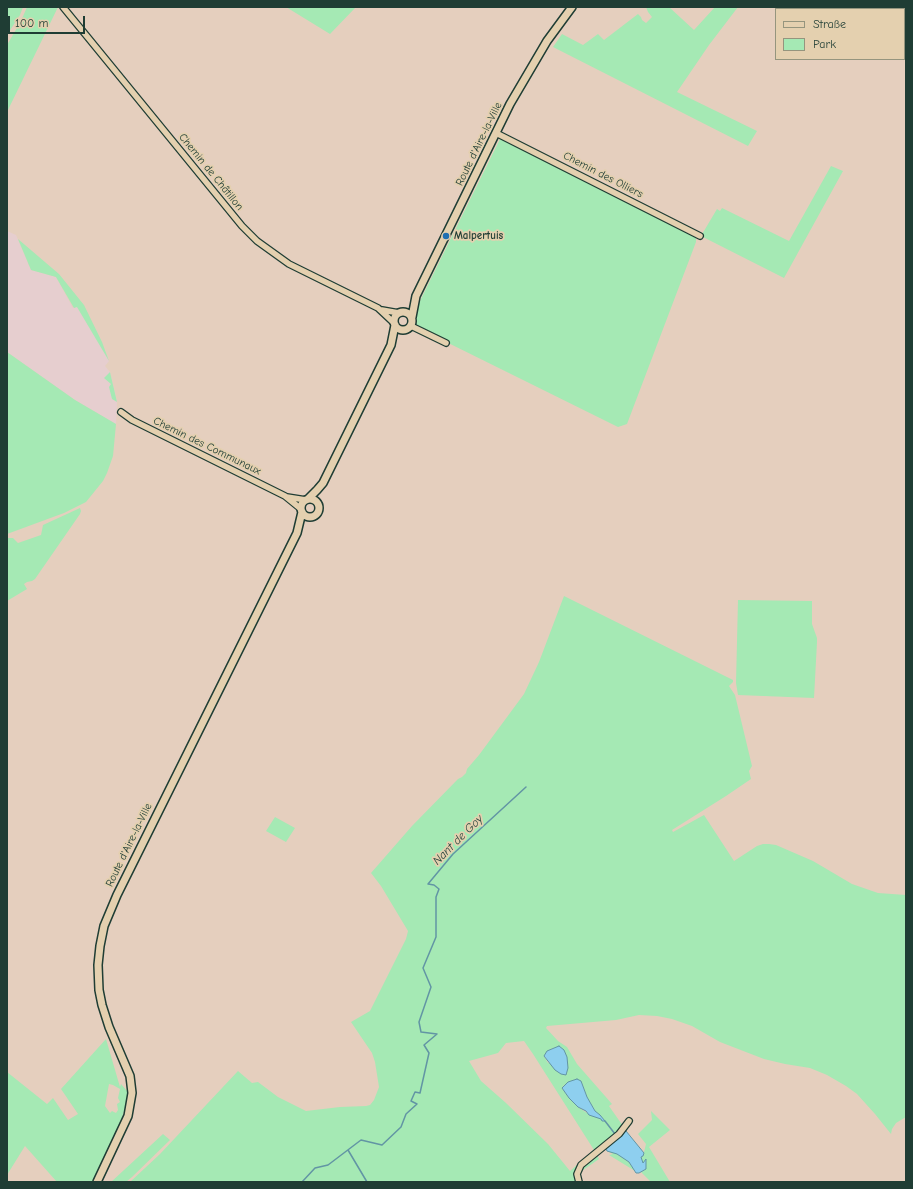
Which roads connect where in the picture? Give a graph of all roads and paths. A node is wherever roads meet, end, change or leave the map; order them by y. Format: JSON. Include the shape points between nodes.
{"nodes":[{"id":1,"x":63,"y":7,"type":"edge"},
{"id":2,"x":572,"y":7,"type":"edge"},
{"id":3,"x":496,"y":133,"type":"junction"},
{"id":4,"x":700,"y":236,"type":"dead end"},
{"id":5,"x":416,"y":296,"type":"junction"},
{"id":6,"x":378,"y":308,"type":"junction"},
{"id":7,"x":400,"y":313,"type":"junction"},
{"id":8,"x":412,"y":317,"type":"junction"},
{"id":9,"x":395,"y":324,"type":"junction"},
{"id":10,"x":408,"y":328,"type":"junction"},
{"id":11,"x":446,"y":343,"type":"dead end"},
{"id":12,"x":391,"y":345,"type":"junction"},
{"id":13,"x":121,"y":412,"type":"dead end"},
{"id":14,"x":323,"y":483,"type":"junction"},
{"id":15,"x":285,"y":496,"type":"junction"},
{"id":16,"x":307,"y":500,"type":"junction"},
{"id":17,"x":318,"y":506,"type":"junction"},
{"id":18,"x":301,"y":511,"type":"junction"},
{"id":19,"x":313,"y":517,"type":"junction"},
{"id":20,"x":297,"y":533,"type":"junction"},
{"id":21,"x":629,"y":1121,"type":"dead end"},
{"id":22,"x":96,"y":1182,"type":"edge"},
{"id":23,"x":579,"y":1182,"type":"edge"}],
"edges":[{"from":1,"to":6,"type":"street","name":"Chemin de Châtillon","via":[[257,241],[289,264]]},
{"from":2,"to":3,"type":"main road","name":"Route d'Aire-la-Ville","via":[[537,58]]},
{"from":3,"to":4,"type":"street","name":"Chemin des Olliers"},
{"from":3,"to":5,"type":"main road","name":"Route d'Aire-la-Ville"},
{"from":5,"to":7,"type":"main road","name":"Route d'Aire-la-Ville"},
{"from":5,"to":8,"type":"main road","name":"Route d'Aire-la-Ville"},
{"from":6,"to":7,"type":"street","name":"Chemin de Châtillon"},
{"from":6,"to":9,"type":"street","name":"Chemin de Châtillon"},
{"from":7,"to":8,"type":"main road","via":[[407,313]]},
{"from":7,"to":9,"type":"main road","via":[[395,317]]},
{"from":8,"to":10,"type":"main road"},
{"from":9,"to":10,"type":"main road","via":[[398,329]]},
{"from":9,"to":12,"type":"main road"},
{"from":10,"to":11,"type":"street"},
{"from":10,"to":12,"type":"main road"},
{"from":12,"to":14,"type":"main road"},
{"from":13,"to":15,"type":"street","name":"Chemin des Communaux","via":[[132,420]]},
{"from":14,"to":16,"type":"main road"},
{"from":14,"to":17,"type":"main road"},
{"from":15,"to":16,"type":"street","name":"Chemin des Communaux"},
{"from":15,"to":18,"type":"street","name":"Chemin des Communaux"},
{"from":16,"to":17,"type":"main road","via":[[314,500]]},
{"from":16,"to":18,"type":"main road","via":[[301,505]]},
{"from":17,"to":19,"type":"main road","via":[[318,512]]},
{"from":18,"to":19,"type":"main road","via":[[306,517]]},
{"from":18,"to":20,"type":"main road","name":"Route d'Aire-la-Ville"},
{"from":19,"to":20,"type":"main road","name":"Route d'Aire-la-Ville"},
{"from":20,"to":22,"type":"main road","name":"Route d'Aire-la-Ville","via":[[104,926],[98,960],[99,990],[109,1028],[130,1076],[132,1093],[128,1116]]},
{"from":21,"to":23,"type":"street","via":[[619,1134],[579,1168]]}]}
